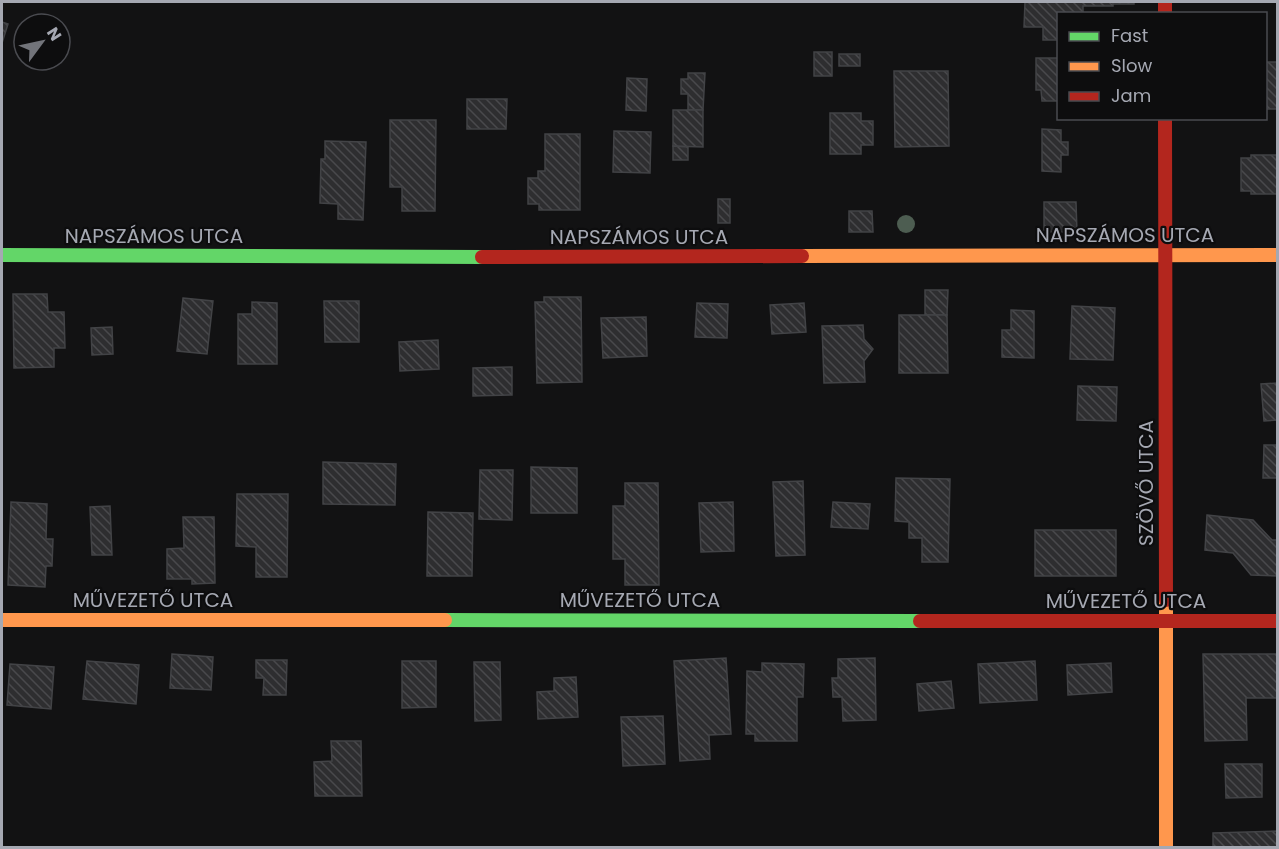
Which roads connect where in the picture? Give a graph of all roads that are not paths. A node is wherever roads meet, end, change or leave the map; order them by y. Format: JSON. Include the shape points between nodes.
{"nodes":[{"id":1,"x":1165,"y":120,"type":"edge"},
{"id":2,"x":1165,"y":254,"type":"junction"},
{"id":3,"x":2,"y":255,"type":"edge"},
{"id":4,"x":1278,"y":255,"type":"edge"},
{"id":5,"x":2,"y":620,"type":"edge"},
{"id":6,"x":1166,"y":620,"type":"junction"},
{"id":7,"x":1278,"y":621,"type":"edge"},
{"id":8,"x":1166,"y":848,"type":"edge"}],
"edges":[{"from":1,"to":2,"type":"street","name":"SZÖVŐ UTCA"},
{"from":2,"to":3,"type":"street","name":"NAPSZÁMOS UTCA"},
{"from":2,"to":4,"type":"street","name":"NAPSZÁMOS UTCA"},
{"from":2,"to":6,"type":"street","name":"SZÖVŐ UTCA"},
{"from":5,"to":6,"type":"street","name":"MŰVEZETŐ UTCA"},
{"from":6,"to":7,"type":"street","name":"MŰVEZETŐ UTCA"},
{"from":6,"to":8,"type":"street","name":"SZÖVŐ UTCA"}]}
